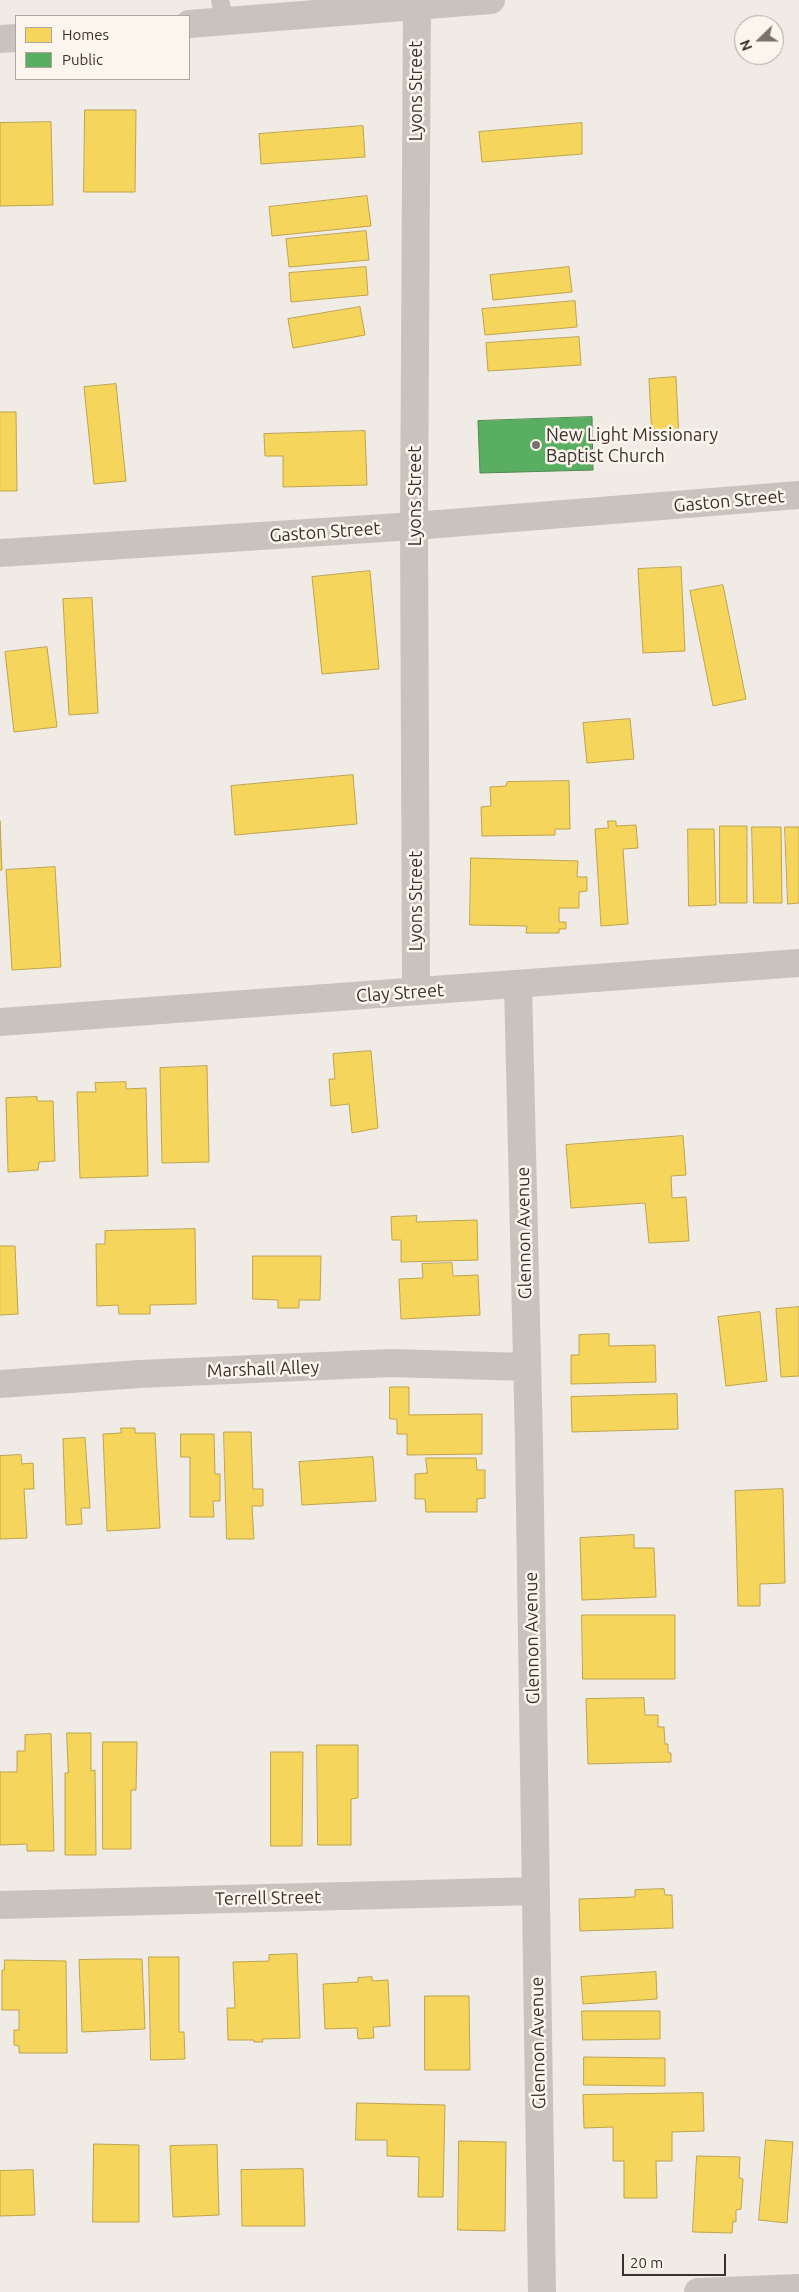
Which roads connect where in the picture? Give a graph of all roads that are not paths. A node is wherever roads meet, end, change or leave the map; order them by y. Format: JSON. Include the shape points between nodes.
{"nodes":[{"id":1,"x":491,"y":0,"type":"edge"},
{"id":2,"x":417,"y":3,"type":"edge"},
{"id":3,"x":222,"y":10,"type":"edge"},
{"id":4,"x":190,"y":24,"type":"edge"},
{"id":5,"x":15,"y":38,"type":"edge"},
{"id":6,"x":0,"y":39,"type":"edge"},
{"id":7,"x":799,"y":495,"type":"edge"},
{"id":8,"x":414,"y":526,"type":"junction"},
{"id":9,"x":0,"y":553,"type":"edge"},
{"id":10,"x":799,"y":963,"type":"edge"},
{"id":11,"x":518,"y":984,"type":"junction"},
{"id":12,"x":416,"y":991,"type":"junction"},
{"id":13,"x":0,"y":1022,"type":"edge"},
{"id":14,"x":527,"y":1368,"type":"junction"},
{"id":15,"x":0,"y":1384,"type":"edge"},
{"id":16,"x":536,"y":1891,"type":"junction"},
{"id":17,"x":0,"y":1905,"type":"edge"},
{"id":18,"x":799,"y":2288,"type":"edge"},
{"id":19,"x":542,"y":2292,"type":"edge"},
{"id":20,"x":698,"y":2292,"type":"edge"}],
"edges":[{"from":1,"to":2,"type":"street"},
{"from":2,"to":3,"type":"street"},
{"from":2,"to":8,"type":"street","name":"Lyons Street"},
{"from":3,"to":4,"type":"street"},
{"from":5,"to":6,"type":"street"},
{"from":7,"to":8,"type":"street","name":"Gaston Street"},
{"from":8,"to":9,"type":"street","name":"Gaston Street"},
{"from":8,"to":12,"type":"street","name":"Lyons Street"},
{"from":10,"to":11,"type":"street","name":"Clay Street"},
{"from":11,"to":12,"type":"street","name":"Clay Street"},
{"from":11,"to":14,"type":"street","name":"Glennon Avenue"},
{"from":12,"to":13,"type":"street","name":"Clay Street"},
{"from":14,"to":15,"type":"street","name":"Marshall Alley","via":[[391,1363]]},
{"from":14,"to":16,"type":"street","name":"Glennon Avenue"},
{"from":16,"to":17,"type":"street","name":"Terrell Street"},
{"from":16,"to":19,"type":"street","name":"Glennon Avenue"},
{"from":18,"to":20,"type":"street"}]}
